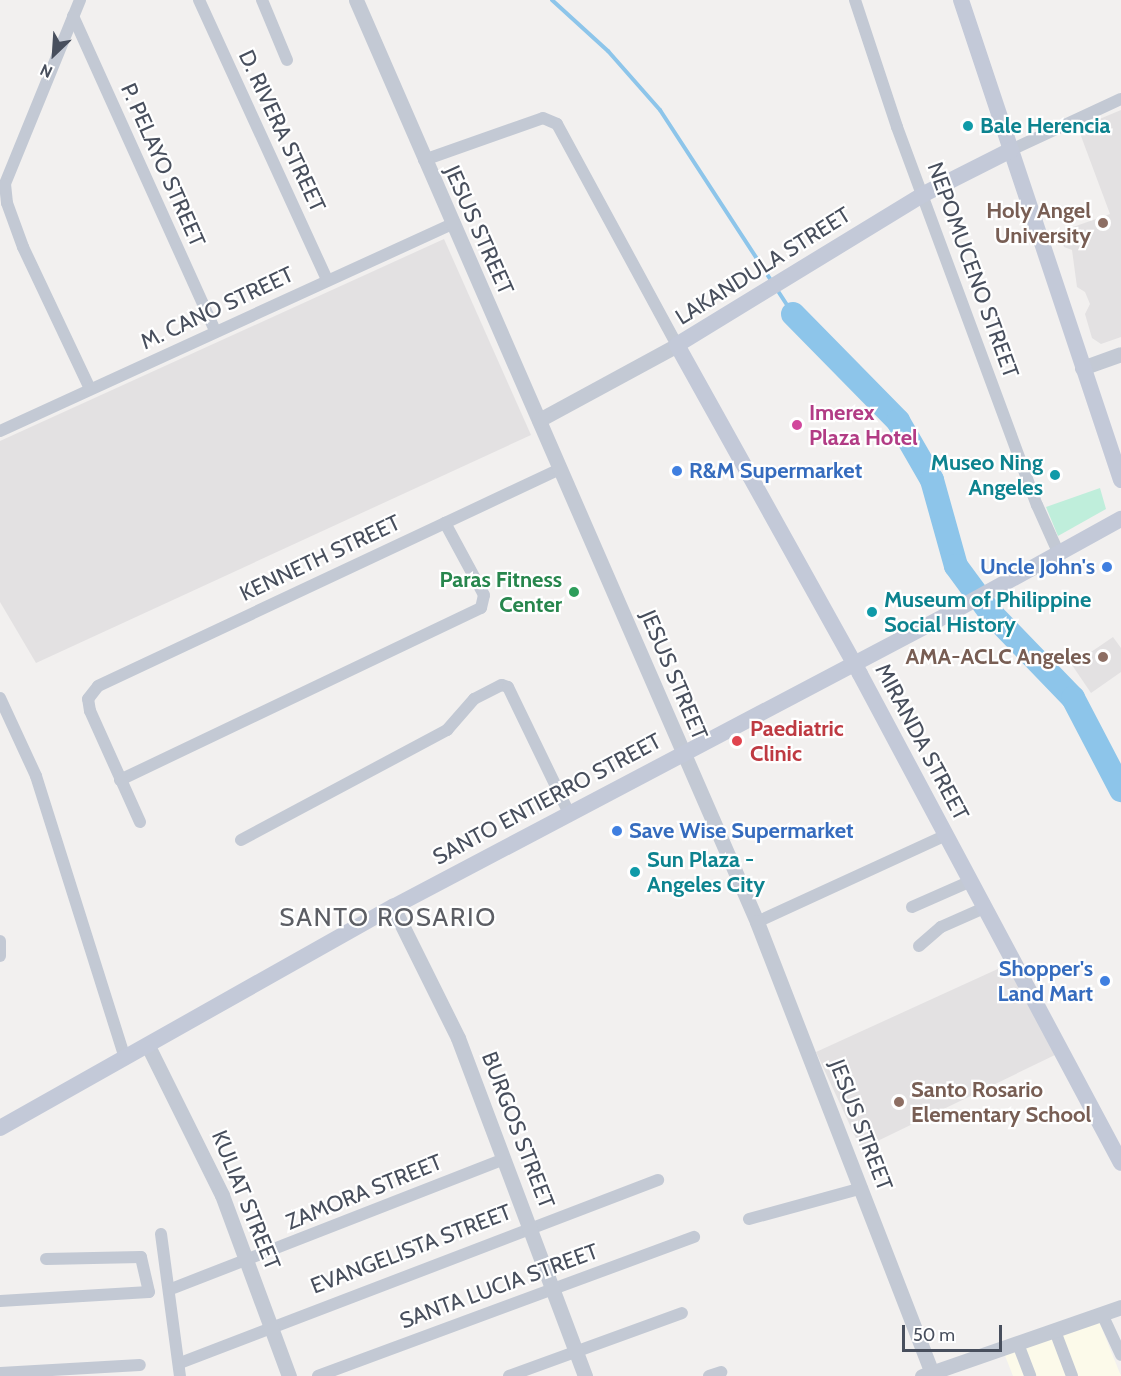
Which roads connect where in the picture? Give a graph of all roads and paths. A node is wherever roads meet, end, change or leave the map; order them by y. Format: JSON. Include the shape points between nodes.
{"nodes":[{"id":1,"x":80,"y":0,"type":"edge"},
{"id":2,"x":199,"y":0,"type":"edge"},
{"id":3,"x":263,"y":0,"type":"edge"},
{"id":4,"x":356,"y":0,"type":"edge"},
{"id":5,"x":855,"y":0,"type":"edge"},
{"id":6,"x":961,"y":0,"type":"edge"},
{"id":7,"x":73,"y":16,"type":"junction"},
{"id":8,"x":287,"y":60,"type":"dead end"},
{"id":9,"x":1121,"y":99,"type":"edge"},
{"id":10,"x":1011,"y":150,"type":"junction"},
{"id":11,"x":424,"y":160,"type":"junction"},
{"id":12,"x":924,"y":194,"type":"junction"},
{"id":13,"x":452,"y":224,"type":"junction"},
{"id":14,"x":327,"y":280,"type":"junction"},
{"id":15,"x":215,"y":331,"type":"junction"},
{"id":16,"x":677,"y":345,"type":"junction"},
{"id":17,"x":1121,"y":354,"type":"edge"},
{"id":18,"x":1082,"y":368,"type":"junction"},
{"id":19,"x":90,"y":389,"type":"junction"},
{"id":20,"x":539,"y":420,"type":"junction"},
{"id":21,"x":0,"y":431,"type":"edge"},
{"id":22,"x":560,"y":469,"type":"junction"},
{"id":23,"x":1121,"y":480,"type":"edge"},
{"id":24,"x":1121,"y":519,"type":"edge"},
{"id":25,"x":445,"y":523,"type":"junction"},
{"id":26,"x":1058,"y":552,"type":"junction"},
{"id":27,"x":854,"y":663,"type":"junction"},
{"id":28,"x":0,"y":698,"type":"edge"},
{"id":29,"x":682,"y":752,"type":"junction"},
{"id":30,"x":120,"y":780,"type":"junction"},
{"id":31,"x":570,"y":815,"type":"junction"},
{"id":32,"x":140,"y":822,"type":"dead end"},
{"id":33,"x":946,"y":835,"type":"junction"},
{"id":34,"x":241,"y":840,"type":"dead end"},
{"id":35,"x":969,"y":882,"type":"junction"},
{"id":36,"x":393,"y":907,"type":"junction"},
{"id":37,"x":912,"y":907,"type":"dead end"},
{"id":38,"x":984,"y":908,"type":"junction"},
{"id":39,"x":757,"y":922,"type":"junction"},
{"id":40,"x":0,"y":942,"type":"edge"},
{"id":41,"x":919,"y":946,"type":"dead end"},
{"id":42,"x":0,"y":956,"type":"edge"},
{"id":43,"x":149,"y":1047,"type":"junction"},
{"id":44,"x":125,"y":1059,"type":"junction"},
{"id":45,"x":0,"y":1128,"type":"edge"},
{"id":46,"x":505,"y":1158,"type":"junction"},
{"id":47,"x":1121,"y":1163,"type":"edge"},
{"id":48,"x":658,"y":1180,"type":"dead end"},
{"id":49,"x":862,"y":1188,"type":"junction"},
{"id":50,"x":749,"y":1219,"type":"dead end"},
{"id":51,"x":531,"y":1226,"type":"junction"},
{"id":52,"x":161,"y":1234,"type":"dead end"},
{"id":53,"x":694,"y":1237,"type":"dead end"},
{"id":54,"x":46,"y":1259,"type":"dead end"},
{"id":55,"x":248,"y":1262,"type":"junction"},
{"id":56,"x":554,"y":1288,"type":"junction"},
{"id":57,"x":171,"y":1289,"type":"junction"},
{"id":58,"x":0,"y":1301,"type":"edge"},
{"id":59,"x":1121,"y":1307,"type":"edge"},
{"id":60,"x":682,"y":1313,"type":"dead end"},
{"id":61,"x":1102,"y":1314,"type":"junction"},
{"id":62,"x":272,"y":1325,"type":"junction"},
{"id":63,"x":1055,"y":1331,"type":"junction"},
{"id":64,"x":1018,"y":1344,"type":"junction"},
{"id":65,"x":575,"y":1350,"type":"junction"},
{"id":66,"x":1121,"y":1355,"type":"edge"},
{"id":67,"x":180,"y":1363,"type":"junction"},
{"id":68,"x":140,"y":1365,"type":"dead end"},
{"id":69,"x":0,"y":1373,"type":"edge"},
{"id":70,"x":929,"y":1375,"type":"edge"},
{"id":71,"x":180,"y":1376,"type":"edge"},
{"id":72,"x":290,"y":1376,"type":"edge"},
{"id":73,"x":318,"y":1376,"type":"edge"},
{"id":74,"x":509,"y":1376,"type":"edge"},
{"id":75,"x":585,"y":1376,"type":"edge"},
{"id":76,"x":1030,"y":1376,"type":"edge"},
{"id":77,"x":1072,"y":1376,"type":"edge"}],
"edges":[{"from":1,"to":7,"type":"street"},
{"from":2,"to":14,"type":"street","name":"D. RIVERA STREET"},
{"from":3,"to":8,"type":"street"},
{"from":4,"to":11,"type":"street","name":"JESUS STREET"},
{"from":5,"to":12,"type":"street","name":"NEPOMUCENO STREET"},
{"from":6,"to":10,"type":"main road"},
{"from":7,"to":15,"type":"street","name":"P. PELAYO STREET"},
{"from":7,"to":19,"type":"street","via":[[5,184],[7,203],[23,247]]},
{"from":9,"to":10,"type":"street"},
{"from":10,"to":12,"type":"main road","name":"LAKANDULA STREET"},
{"from":10,"to":18,"type":"main road"},
{"from":11,"to":13,"type":"street","name":"JESUS STREET"},
{"from":11,"to":16,"type":"street","via":[[549,119],[556,124]]},
{"from":12,"to":16,"type":"main road","name":"LAKANDULA STREET"},
{"from":12,"to":26,"type":"street","name":"NEPOMUCENO STREET"},
{"from":13,"to":14,"type":"street","name":"M. CANO STREET"},
{"from":13,"to":20,"type":"street","name":"JESUS STREET"},
{"from":14,"to":15,"type":"street","name":"M. CANO STREET"},
{"from":15,"to":19,"type":"street","name":"M. CANO STREET"},
{"from":16,"to":20,"type":"street","name":"LAKANDULA STREET"},
{"from":16,"to":27,"type":"main road","name":"MIRANDA STREET"},
{"from":17,"to":18,"type":"street"},
{"from":18,"to":23,"type":"main road"},
{"from":19,"to":21,"type":"street","name":"M. CANO STREET"},
{"from":20,"to":22,"type":"street","name":"JESUS STREET"},
{"from":22,"to":25,"type":"street","name":"KENNETH STREET"},
{"from":22,"to":29,"type":"street","name":"JESUS STREET"},
{"from":24,"to":26,"type":"main road","name":"SANTO ENTIERRO STREET"},
{"from":25,"to":30,"type":"street","name":"KENNETH STREET","via":[[98,686],[88,705]]},
{"from":25,"to":30,"type":"street","via":[[484,595],[481,608]]},
{"from":26,"to":27,"type":"main road","name":"SANTO ENTIERRO STREET"},
{"from":27,"to":29,"type":"main road","name":"SANTO ENTIERRO STREET"},
{"from":27,"to":33,"type":"main road","name":"MIRANDA STREET"},
{"from":28,"to":44,"type":"street","via":[[36,776]]},
{"from":29,"to":31,"type":"main road","name":"SANTO ENTIERRO STREET"},
{"from":29,"to":39,"type":"street","name":"JESUS STREET"},
{"from":30,"to":32,"type":"street"},
{"from":31,"to":34,"type":"street","via":[[508,687],[502,685],[474,699],[447,730]]},
{"from":31,"to":36,"type":"main road","name":"SANTO ENTIERRO STREET"},
{"from":33,"to":35,"type":"main road","name":"MIRANDA STREET"},
{"from":33,"to":39,"type":"street"},
{"from":35,"to":37,"type":"street"},
{"from":35,"to":38,"type":"main road","name":"MIRANDA STREET"},
{"from":36,"to":43,"type":"main road","name":"SANTO ENTIERRO STREET"},
{"from":36,"to":46,"type":"street","name":"BURGOS STREET","via":[[458,1038]]},
{"from":38,"to":41,"type":"street","via":[[941,927]]},
{"from":38,"to":47,"type":"main road","name":"MIRANDA STREET"},
{"from":39,"to":49,"type":"street","name":"JESUS STREET"},
{"from":40,"to":42,"type":"street"},
{"from":43,"to":44,"type":"main road","name":"SANTO ENTIERRO STREET"},
{"from":43,"to":55,"type":"street","name":"KULIAT STREET","via":[[196,1135]]},
{"from":44,"to":45,"type":"main road","name":"SANTO ENTIERRO STREET"},
{"from":46,"to":51,"type":"street","name":"BURGOS STREET"},
{"from":46,"to":55,"type":"street","name":"ZAMORA STREET"},
{"from":48,"to":51,"type":"street","name":"EVANGELISTA STREET"},
{"from":49,"to":50,"type":"street"},
{"from":49,"to":70,"type":"street","name":"JESUS STREET"},
{"from":51,"to":56,"type":"street","name":"BURGOS STREET"},
{"from":51,"to":62,"type":"street","name":"EVANGELISTA STREET"},
{"from":52,"to":57,"type":"street"},
{"from":53,"to":56,"type":"street","name":"SANTA LUCIA STREET"},
{"from":54,"to":58,"type":"street","via":[[141,1257],[148,1292]]},
{"from":55,"to":57,"type":"street","name":"ZAMORA STREET"},
{"from":55,"to":62,"type":"street","name":"KULIAT STREET"},
{"from":56,"to":65,"type":"street","name":"BURGOS STREET"},
{"from":56,"to":73,"type":"street","name":"SANTA LUCIA STREET"},
{"from":57,"to":67,"type":"street"},
{"from":59,"to":61,"type":"street"},
{"from":60,"to":65,"type":"street"},
{"from":61,"to":63,"type":"street"},
{"from":61,"to":66,"type":"street"},
{"from":62,"to":67,"type":"street","name":"EVANGELISTA STREET"},
{"from":62,"to":72,"type":"street","name":"KULIAT STREET"},
{"from":63,"to":64,"type":"street"},
{"from":63,"to":77,"type":"street"},
{"from":64,"to":70,"type":"street"},
{"from":64,"to":76,"type":"street"},
{"from":65,"to":74,"type":"street"},
{"from":65,"to":75,"type":"street","name":"BURGOS STREET"},
{"from":67,"to":71,"type":"street"},
{"from":68,"to":69,"type":"street"}]}
